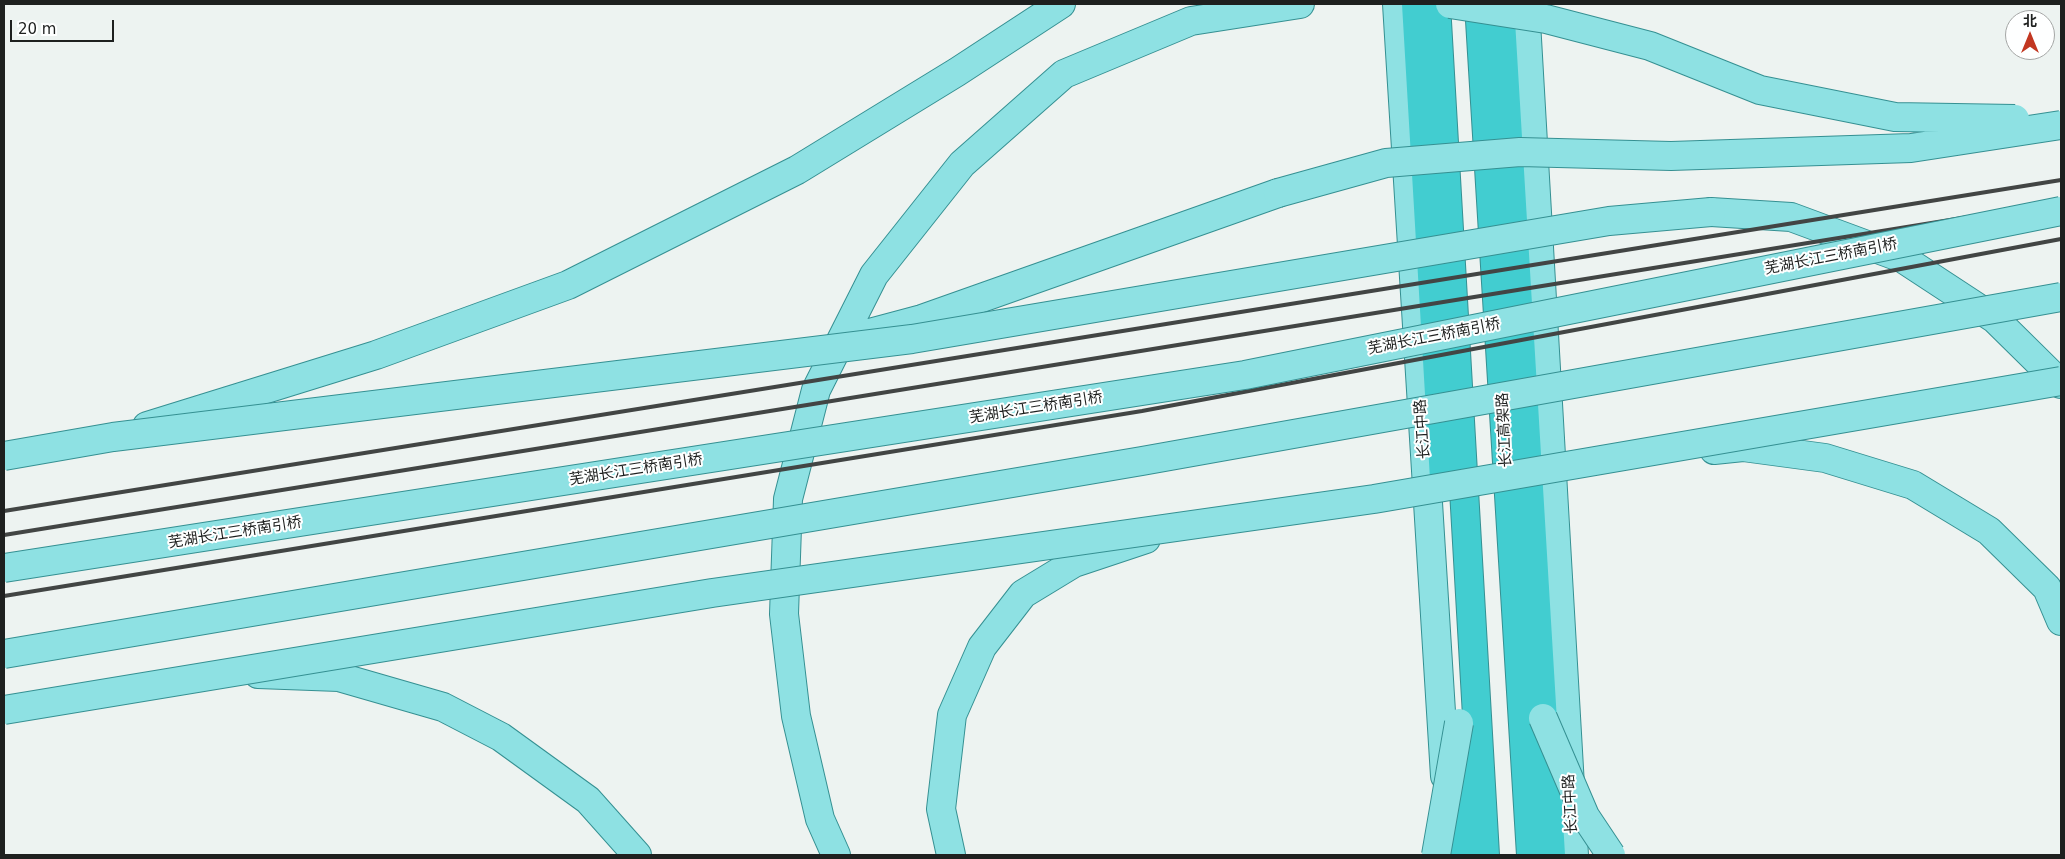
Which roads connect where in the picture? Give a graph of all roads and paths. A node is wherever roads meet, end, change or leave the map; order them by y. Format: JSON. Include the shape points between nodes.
{"nodes":[{"id":1,"x":1061,"y":4,"type":"edge"},
{"id":2,"x":1300,"y":4,"type":"edge"},
{"id":3,"x":1397,"y":4,"type":"edge"},
{"id":4,"x":1416,"y":4,"type":"edge"},
{"id":5,"x":1436,"y":4,"type":"edge"},
{"id":6,"x":1450,"y":4,"type":"edge"},
{"id":7,"x":1479,"y":4,"type":"edge"},
{"id":8,"x":1500,"y":4,"type":"edge"},
{"id":9,"x":1525,"y":4,"type":"edge"},
{"id":10,"x":2061,"y":119,"type":"edge"},
{"id":11,"x":2061,"y":125,"type":"edge"},
{"id":12,"x":2061,"y":211,"type":"edge"},
{"id":13,"x":2061,"y":296,"type":"edge"},
{"id":14,"x":790,"y":354,"type":"junction"},
{"id":15,"x":2061,"y":382,"type":"edge"},
{"id":16,"x":112,"y":436,"type":"junction"},
{"id":17,"x":4,"y":456,"type":"edge"},
{"id":18,"x":1606,"y":459,"type":"junction"},
{"id":19,"x":1214,"y":522,"type":"junction"},
{"id":20,"x":4,"y":568,"type":"edge"},
{"id":21,"x":2061,"y":621,"type":"edge"},
{"id":22,"x":4,"y":654,"type":"edge"},
{"id":23,"x":227,"y":673,"type":"junction"},
{"id":24,"x":4,"y":710,"type":"edge"},
{"id":25,"x":1543,"y":718,"type":"junction"},
{"id":26,"x":1459,"y":723,"type":"junction"},
{"id":27,"x":637,"y":855,"type":"edge"},
{"id":28,"x":836,"y":855,"type":"edge"},
{"id":29,"x":951,"y":855,"type":"edge"},
{"id":30,"x":1436,"y":855,"type":"edge"},
{"id":31,"x":1449,"y":855,"type":"edge"},
{"id":32,"x":1465,"y":855,"type":"edge"},
{"id":33,"x":1485,"y":855,"type":"edge"},
{"id":34,"x":1531,"y":855,"type":"edge"},
{"id":35,"x":1551,"y":855,"type":"edge"},
{"id":36,"x":1574,"y":855,"type":"edge"},
{"id":37,"x":1611,"y":855,"type":"edge"}],
"edges":[{"from":1,"to":16,"type":"main road","bridge":true,"via":[[797,170],[568,285],[376,355]]},
{"from":2,"to":28,"type":"main road","bridge":true,"via":[[1191,21],[1064,74],[962,164],[874,275],[816,390],[788,500],[784,614],[796,716],[820,819]]},
{"from":3,"to":31,"type":"main road","name":"长江中路"},
{"from":4,"to":26,"type":"highway","bridge":true},
{"from":5,"to":33,"type":"highway","bridge":true},
{"from":6,"to":10,"type":"main road","bridge":true,"via":[[1546,19],[1650,46],[1760,90],[1895,117]]},
{"from":7,"to":34,"type":"highway","name":"长江高架路","bridge":true},
{"from":8,"to":25,"type":"highway","bridge":true},
{"from":9,"to":36,"type":"main road","name":"长江中路"},
{"from":11,"to":14,"type":"main road","bridge":true,"via":[[1911,148],[1671,156],[1520,152],[1386,163],[1278,193],[922,319]]},
{"from":12,"to":20,"type":"main road","name":"芜湖长江三桥南引桥","bridge":true,"via":[[1245,375]]},
{"from":13,"to":22,"type":"main road","bridge":true,"via":[[1142,461]]},
{"from":14,"to":15,"type":"main road","bridge":true,"via":[[912,339],[1609,221],[1712,212],[1790,217],[1902,258],[1995,319]]},
{"from":14,"to":16,"type":"main road","bridge":true},
{"from":15,"to":18,"type":"main road","bridge":true},
{"from":16,"to":17,"type":"main road","bridge":true},
{"from":18,"to":19,"type":"main road","bridge":true,"via":[[1374,499]]},
{"from":18,"to":21,"type":"main road","bridge":true,"via":[[1743,447],[1825,458],[1913,485],[1989,531],[2047,588]]},
{"from":19,"to":23,"type":"main road","bridge":true,"via":[[712,593]]},
{"from":19,"to":29,"type":"main road","bridge":true,"via":[[1074,563],[1023,594],[982,646],[952,715],[941,809]]},
{"from":23,"to":24,"type":"main road","bridge":true},
{"from":23,"to":27,"type":"main road","bridge":true,"via":[[339,677],[443,707],[501,737],[588,800]]},
{"from":25,"to":35,"type":"highway"},
{"from":25,"to":37,"type":"main road","bridge":true,"via":[[1585,816]]},
{"from":26,"to":30,"type":"main road","bridge":true},
{"from":26,"to":32,"type":"highway","bridge":true}]}
